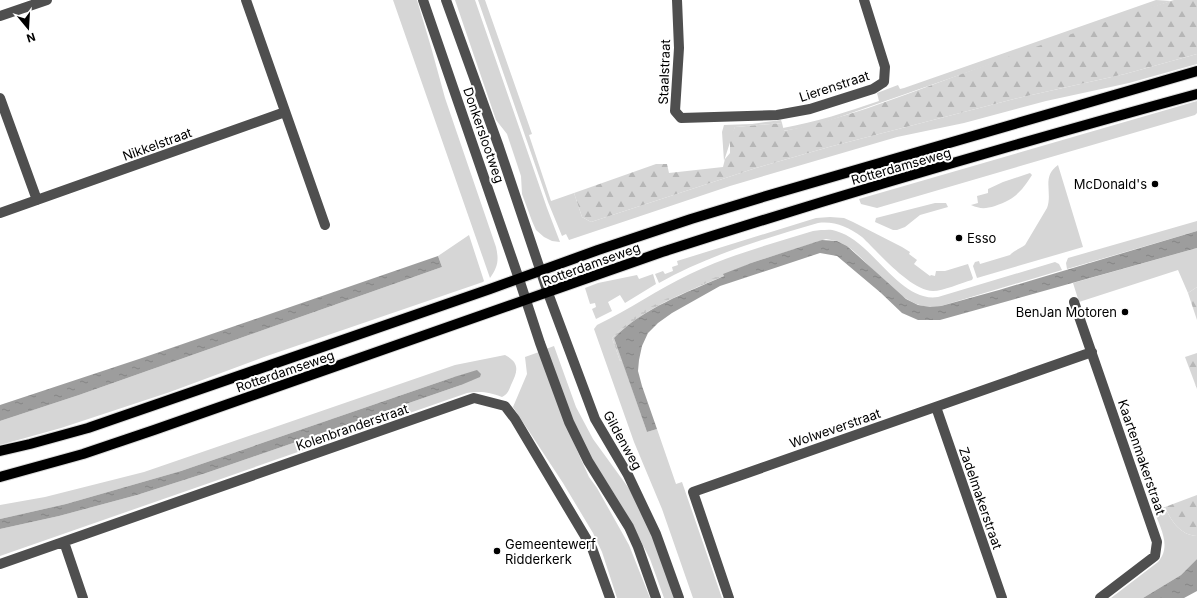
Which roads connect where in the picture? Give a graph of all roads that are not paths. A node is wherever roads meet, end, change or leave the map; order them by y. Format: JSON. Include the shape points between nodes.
{"nodes":[{"id":1,"x":47,"y":0,"type":"edge"},
{"id":2,"x":246,"y":0,"type":"edge"},
{"id":3,"x":423,"y":0,"type":"edge"},
{"id":4,"x":446,"y":0,"type":"edge"},
{"id":5,"x":677,"y":0,"type":"edge"},
{"id":6,"x":864,"y":0,"type":"edge"},
{"id":7,"x":1,"y":13,"type":"edge"},
{"id":8,"x":1197,"y":71,"type":"edge"},
{"id":9,"x":1197,"y":94,"type":"edge"},
{"id":10,"x":0,"y":98,"type":"edge"},
{"id":11,"x":285,"y":112,"type":"junction"},
{"id":12,"x":777,"y":115,"type":"joint"},
{"id":13,"x":37,"y":200,"type":"junction"},
{"id":14,"x":0,"y":213,"type":"edge"},
{"id":15,"x":325,"y":225,"type":"dead end"},
{"id":16,"x":541,"y":271,"type":"junction"},
{"id":17,"x":519,"y":279,"type":"junction"},
{"id":18,"x":548,"y":293,"type":"junction"},
{"id":19,"x":526,"y":301,"type":"junction"},
{"id":20,"x":1074,"y":302,"type":"dead end"},
{"id":21,"x":1092,"y":352,"type":"junction"},
{"id":22,"x":936,"y":407,"type":"junction"},
{"id":23,"x":0,"y":451,"type":"edge"},
{"id":24,"x":0,"y":477,"type":"edge"},
{"id":25,"x":64,"y":542,"type":"junction"},
{"id":26,"x":0,"y":564,"type":"edge"},
{"id":27,"x":83,"y":598,"type":"edge"},
{"id":28,"x":610,"y":598,"type":"edge"},
{"id":29,"x":656,"y":598,"type":"edge"},
{"id":30,"x":679,"y":598,"type":"edge"},
{"id":31,"x":729,"y":598,"type":"edge"},
{"id":32,"x":1002,"y":598,"type":"edge"},
{"id":33,"x":1100,"y":598,"type":"edge"}],
"edges":[{"from":1,"to":7,"type":"street"},
{"from":2,"to":11,"type":"street"},
{"from":3,"to":17,"type":"street","name":"Donkerslootweg"},
{"from":4,"to":16,"type":"street","name":"Donkerslootweg"},
{"from":5,"to":12,"type":"street","name":"Staalstraat","via":[[679,48],[675,111],[681,118]]},
{"from":6,"to":12,"type":"street","name":"Lierenstraat","via":[[885,67],[884,82],[873,89],[810,109]]},
{"from":8,"to":16,"type":"main road","name":"Rotterdamseweg","via":[[763,197]]},
{"from":9,"to":18,"type":"main road","name":"Rotterdamseweg","via":[[743,226]]},
{"from":10,"to":13,"type":"street"},
{"from":11,"to":13,"type":"street","name":"Nikkelstraat"},
{"from":11,"to":15,"type":"street"},
{"from":13,"to":14,"type":"street","name":"Nikkelstraat"},
{"from":16,"to":17,"type":"main road","name":"Rotterdamseweg"},
{"from":16,"to":18,"type":"street","name":"Donkerslootweg"},
{"from":17,"to":19,"type":"street","name":"Donkerslootweg"},
{"from":17,"to":23,"type":"main road","name":"Rotterdamseweg","via":[[88,428]]},
{"from":18,"to":19,"type":"main road","name":"Rotterdamseweg"},
{"from":18,"to":30,"type":"street","name":"Gildenweg","via":[[595,419],[628,475],[656,534]]},
{"from":19,"to":24,"type":"main road","name":"Rotterdamseweg","via":[[83,454]]},
{"from":19,"to":29,"type":"street","via":[[569,422],[588,461],[629,527]]},
{"from":20,"to":21,"type":"street","name":"Kaartenmakerstraat"},
{"from":21,"to":22,"type":"street","name":"Wolweverstraat"},
{"from":21,"to":33,"type":"street","name":"Kaartenmakerstraat","via":[[1157,542],[1155,556]]},
{"from":22,"to":31,"type":"street","name":"Wolweverstraat","via":[[693,492]]},
{"from":22,"to":32,"type":"street","name":"Zadelmakerstraat"},
{"from":25,"to":26,"type":"street","name":"Kolenbranderstraat"},
{"from":25,"to":27,"type":"street"},
{"from":25,"to":28,"type":"street","name":"Kolenbranderstraat","via":[[474,398],[505,406],[515,419],[592,548]]}]}
